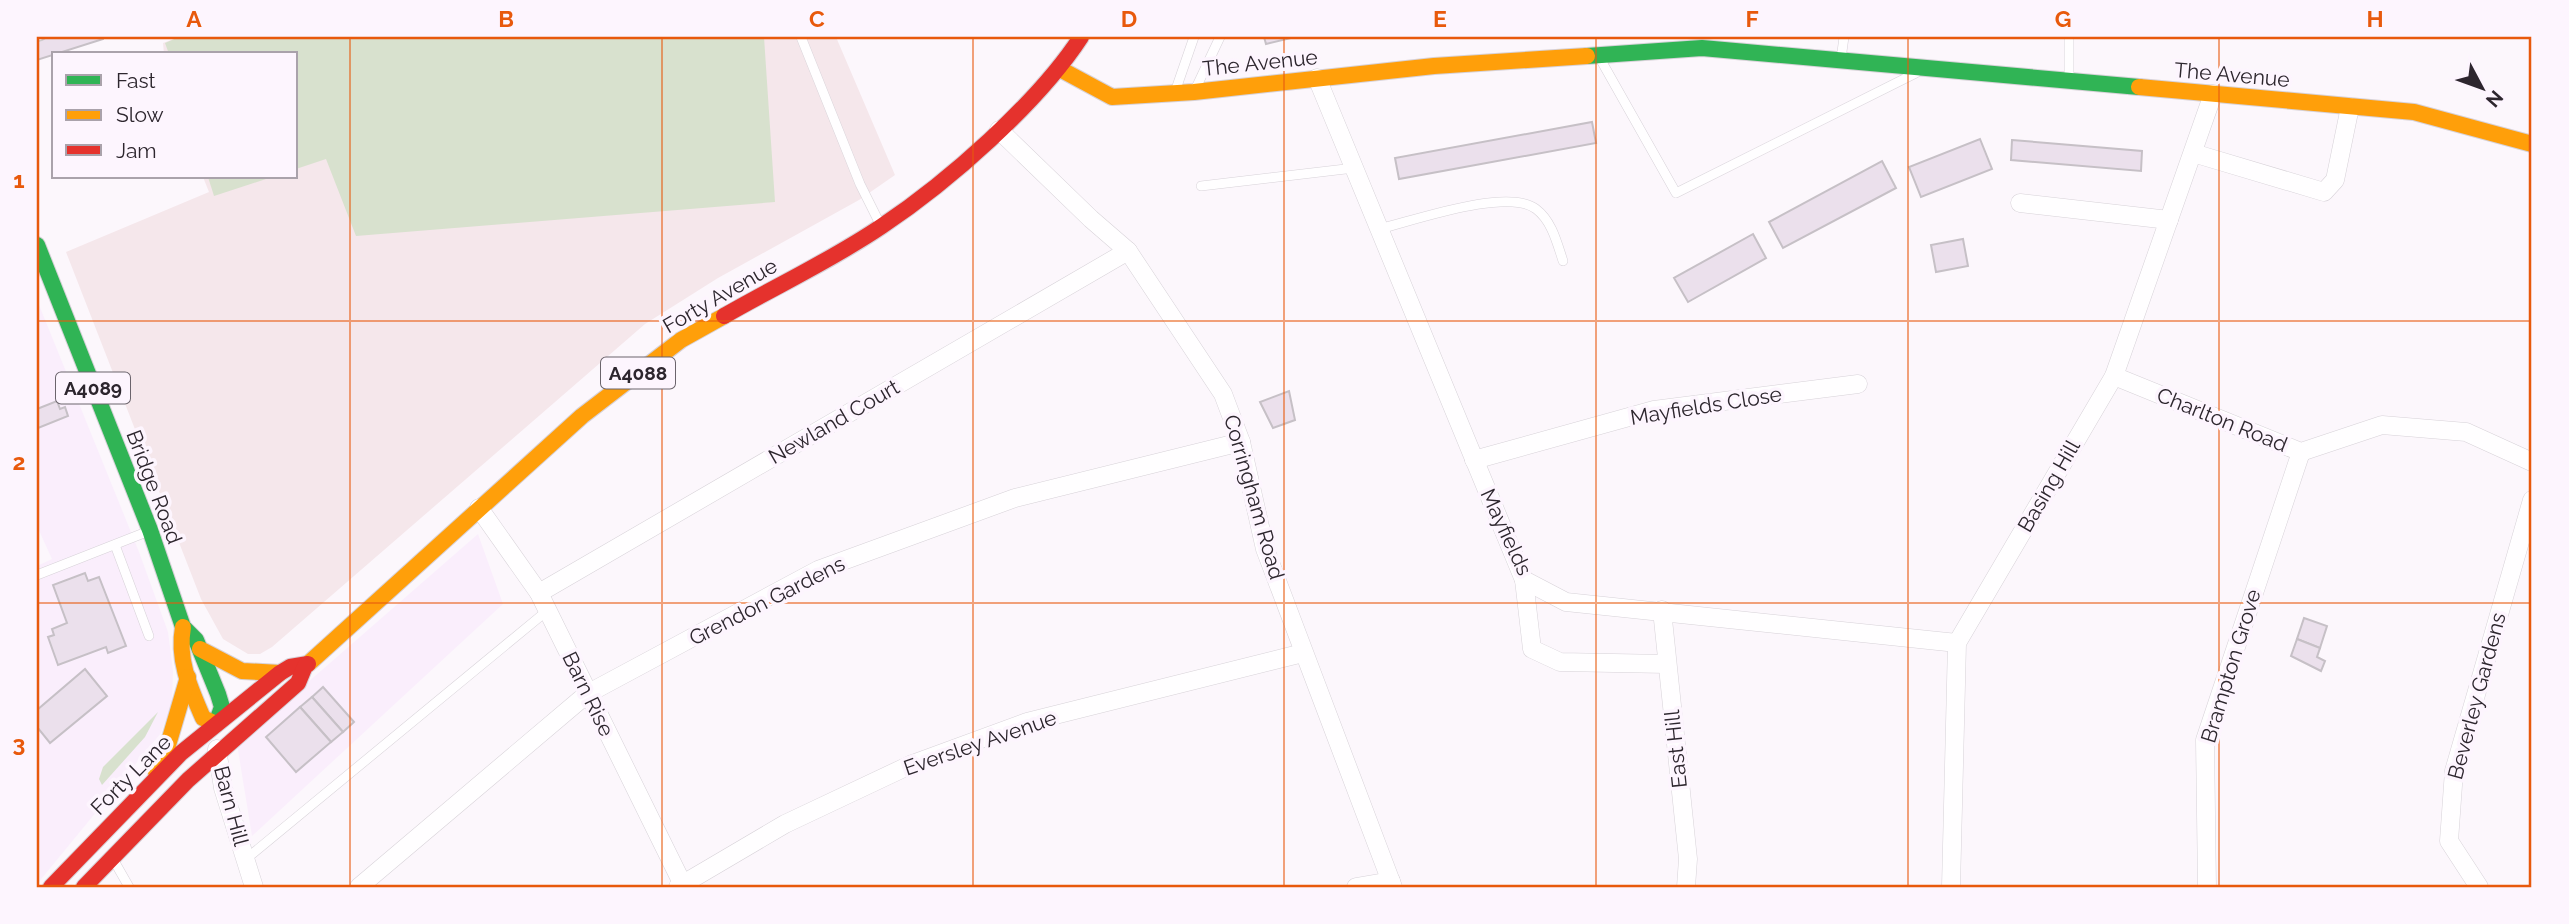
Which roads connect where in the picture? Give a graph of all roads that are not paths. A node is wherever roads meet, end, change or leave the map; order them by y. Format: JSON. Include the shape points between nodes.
{"nodes":[{"id":1,"x":800,"y":37,"type":"edge"},
{"id":2,"x":1081,"y":37,"type":"edge"},
{"id":3,"x":1194,"y":37,"type":"edge"},
{"id":4,"x":1220,"y":37,"type":"edge"},
{"id":5,"x":1844,"y":37,"type":"edge"},
{"id":6,"x":2069,"y":37,"type":"edge"},
{"id":7,"x":1597,"y":54,"type":"junction"},
{"id":8,"x":1840,"y":61,"type":"junction"},
{"id":9,"x":1924,"y":68,"type":"junction"},
{"id":10,"x":1060,"y":69,"type":"junction"},
{"id":11,"x":1317,"y":78,"type":"junction"},
{"id":12,"x":2069,"y":82,"type":"junction"},
{"id":13,"x":1194,"y":92,"type":"junction"},
{"id":14,"x":1174,"y":94,"type":"junction"},
{"id":15,"x":2213,"y":94,"type":"junction"},
{"id":16,"x":2350,"y":107,"type":"junction"},
{"id":17,"x":999,"y":130,"type":"junction"},
{"id":18,"x":2532,"y":144,"type":"edge"},
{"id":19,"x":2193,"y":153,"type":"junction"},
{"id":20,"x":1354,"y":168,"type":"junction"},
{"id":21,"x":1201,"y":186,"type":"dead end"},
{"id":22,"x":2020,"y":203,"type":"dead end"},
{"id":23,"x":2169,"y":220,"type":"junction"},
{"id":24,"x":881,"y":227,"type":"junction"},
{"id":25,"x":1379,"y":229,"type":"junction"},
{"id":26,"x":37,"y":246,"type":"edge"},
{"id":27,"x":1128,"y":251,"type":"junction"},
{"id":28,"x":1563,"y":261,"type":"dead end"},
{"id":29,"x":45,"y":289,"type":"edge"},
{"id":30,"x":2114,"y":376,"type":"junction"},
{"id":31,"x":1858,"y":384,"type":"dead end"},
{"id":32,"x":1241,"y":442,"type":"junction"},
{"id":33,"x":2301,"y":452,"type":"junction"},
{"id":34,"x":1474,"y":460,"type":"junction"},
{"id":35,"x":2532,"y":462,"type":"edge"},
{"id":36,"x":2532,"y":500,"type":"edge"},
{"id":37,"x":479,"y":509,"type":"junction"},
{"id":38,"x":150,"y":530,"type":"junction"},
{"id":39,"x":115,"y":545,"type":"junction"},
{"id":40,"x":37,"y":575,"type":"edge"},
{"id":41,"x":1524,"y":580,"type":"junction"},
{"id":42,"x":539,"y":593,"type":"junction"},
{"id":43,"x":548,"y":610,"type":"junction"},
{"id":44,"x":1662,"y":610,"type":"junction"},
{"id":45,"x":183,"y":627,"type":"junction"},
{"id":46,"x":149,"y":635,"type":"dead end"},
{"id":47,"x":1957,"y":643,"type":"junction"},
{"id":48,"x":200,"y":649,"type":"junction"},
{"id":49,"x":1303,"y":653,"type":"junction"},
{"id":50,"x":1667,"y":664,"type":"junction"},
{"id":51,"x":305,"y":666,"type":"junction"},
{"id":52,"x":280,"y":673,"type":"junction"},
{"id":53,"x":188,"y":677,"type":"junction"},
{"id":54,"x":587,"y":694,"type":"junction"},
{"id":55,"x":216,"y":724,"type":"junction"},
{"id":56,"x":218,"y":752,"type":"junction"},
{"id":57,"x":149,"y":786,"type":"junction"},
{"id":58,"x":96,"y":839,"type":"junction"},
{"id":59,"x":111,"y":856,"type":"junction"},
{"id":60,"x":246,"y":859,"type":"junction"},
{"id":61,"x":1392,"y":884,"type":"edge"},
{"id":62,"x":682,"y":886,"type":"edge"},
{"id":63,"x":51,"y":887,"type":"edge"},
{"id":64,"x":84,"y":887,"type":"edge"},
{"id":65,"x":129,"y":887,"type":"edge"},
{"id":66,"x":254,"y":887,"type":"edge"},
{"id":67,"x":359,"y":887,"type":"edge"},
{"id":68,"x":1356,"y":887,"type":"edge"},
{"id":69,"x":1686,"y":887,"type":"edge"},
{"id":70,"x":1951,"y":887,"type":"edge"},
{"id":71,"x":2207,"y":887,"type":"edge"},
{"id":72,"x":2479,"y":887,"type":"edge"}],
"edges":[{"from":1,"to":24,"type":"lane"},
{"from":2,"to":10,"type":"main road","name":"Forty Avenue","number":"A4088"},
{"from":3,"to":14,"type":"lane"},
{"from":4,"to":13,"type":"lane"},
{"from":5,"to":8,"type":"lane"},
{"from":6,"to":12,"type":"lane"},
{"from":7,"to":8,"type":"main road","name":"The Avenue","via":[[1702,48]]},
{"from":7,"to":9,"type":"lane","via":[[1676,193]]},
{"from":7,"to":11,"type":"main road","name":"The Avenue"},
{"from":8,"to":9,"type":"main road","name":"The Avenue"},
{"from":9,"to":12,"type":"main road","name":"The Avenue"},
{"from":10,"to":14,"type":"main road","name":"The Avenue","via":[[1112,97]]},
{"from":10,"to":17,"type":"main road","name":"Forty Avenue","number":"A4088"},
{"from":11,"to":13,"type":"main road","name":"The Avenue"},
{"from":11,"to":20,"type":"street","name":"Mayfields"},
{"from":12,"to":15,"type":"main road","name":"The Avenue"},
{"from":13,"to":14,"type":"main road","name":"The Avenue"},
{"from":15,"to":16,"type":"main road","name":"The Avenue"},
{"from":15,"to":19,"type":"street","name":"Basing Hill"},
{"from":16,"to":18,"type":"main road","name":"The Avenue","via":[[2414,112]]},
{"from":16,"to":19,"type":"street","via":[[2335,180],[2325,192]]},
{"from":17,"to":24,"type":"main road","name":"Forty Avenue","number":"A4088"},
{"from":17,"to":27,"type":"street","name":"Corringham Road"},
{"from":19,"to":23,"type":"street","name":"Basing Hill"},
{"from":20,"to":21,"type":"lane"},
{"from":20,"to":25,"type":"street","name":"Mayfields"},
{"from":22,"to":23,"type":"street"},
{"from":23,"to":30,"type":"street","name":"Basing Hill"},
{"from":24,"to":37,"type":"main road","name":"Forty Avenue","number":"A4088","via":[[681,340],[582,416]]},
{"from":25,"to":28,"type":"lane","via":[[1478,205],[1520,201],[1547,219]]},
{"from":25,"to":34,"type":"street","name":"Mayfields"},
{"from":26,"to":29,"type":"main road","name":"Bridge Road","number":"A4089"},
{"from":27,"to":32,"type":"street","name":"Corringham Road","via":[[1223,394]]},
{"from":27,"to":42,"type":"street","name":"Newland Court"},
{"from":29,"to":38,"type":"main road","name":"Bridge Road","number":"A4089"},
{"from":30,"to":33,"type":"street","name":"Charlton Road"},
{"from":30,"to":47,"type":"street","name":"Basing Hill"},
{"from":31,"to":34,"type":"street","name":"Mayfields Close","via":[[1654,410]]},
{"from":32,"to":49,"type":"street","name":"Corringham Road","via":[[1265,549]]},
{"from":32,"to":54,"type":"street","name":"Grendon Gardens","via":[[1015,498],[818,570]]},
{"from":33,"to":35,"type":"street","name":"Charlton Road","via":[[2382,425],[2466,432]]},
{"from":33,"to":71,"type":"street","name":"Brampton Grove","via":[[2205,740]]},
{"from":34,"to":41,"type":"street","name":"Mayfields"},
{"from":36,"to":72,"type":"street","name":"Beverley Gardens","via":[[2454,771],[2449,841]]},
{"from":37,"to":42,"type":"street","name":"Barn Rise"},
{"from":37,"to":51,"type":"main road","name":"Forty Avenue","number":"A4088"},
{"from":38,"to":39,"type":"lane"},
{"from":38,"to":45,"type":"main road","name":"Bridge Road","number":"A4089"},
{"from":39,"to":40,"type":"lane"},
{"from":39,"to":46,"type":"lane"},
{"from":41,"to":44,"type":"street","name":"Mayfields","via":[[1566,601]]},
{"from":41,"to":50,"type":"street","via":[[1532,649],[1560,662]]},
{"from":42,"to":43,"type":"street","name":"Barn Rise"},
{"from":43,"to":54,"type":"street","name":"Barn Rise"},
{"from":43,"to":60,"type":"lane"},
{"from":44,"to":47,"type":"street","name":"Mayfields"},
{"from":44,"to":50,"type":"street","name":"East Hill"},
{"from":45,"to":48,"type":"main road","name":"Bridge Road","number":"A4089"},
{"from":45,"to":53,"type":"main road","name":"Bridge Road","number":"A4089","via":[[178,646]]},
{"from":47,"to":70,"type":"street","name":"Basing Hill"},
{"from":48,"to":52,"type":"main road","via":[[242,671]]},
{"from":48,"to":55,"type":"main road","name":"Bridge Road","number":"A4089","via":[[222,706]]},
{"from":49,"to":61,"type":"street","name":"Corringham Road"},
{"from":49,"to":62,"type":"street","name":"Eversley Avenue","via":[[1027,722],[910,765],[785,824]]},
{"from":50,"to":69,"type":"street","name":"East Hill","via":[[1688,859]]},
{"from":51,"to":52,"type":"main road","name":"Forty Avenue","number":"A4088"},
{"from":51,"to":56,"type":"main road","via":[[298,682]]},
{"from":52,"to":55,"type":"main road","name":"Forty Avenue","number":"A4088"},
{"from":53,"to":55,"type":"main road","name":"Bridge Road","number":"A4089","via":[[203,718]]},
{"from":53,"to":57,"type":"main road","via":[[168,745]]},
{"from":54,"to":62,"type":"street","name":"Barn Rise"},
{"from":54,"to":67,"type":"street","name":"Grendon Gardens"},
{"from":55,"to":56,"type":"street","name":"Barn Hill"},
{"from":55,"to":57,"type":"main road","name":"Forty Lane","number":"A4088"},
{"from":56,"to":59,"type":"main road"},
{"from":56,"to":60,"type":"street","name":"Barn Hill","via":[[223,788]]},
{"from":57,"to":58,"type":"main road","name":"Forty Lane","number":"A4088"},
{"from":58,"to":59,"type":"lane"},
{"from":58,"to":63,"type":"main road","name":"Forty Lane","number":"A4088"},
{"from":59,"to":64,"type":"main road"},
{"from":59,"to":65,"type":"lane"},
{"from":60,"to":66,"type":"street","name":"Barn Hill"},
{"from":61,"to":68,"type":"street"}]}
